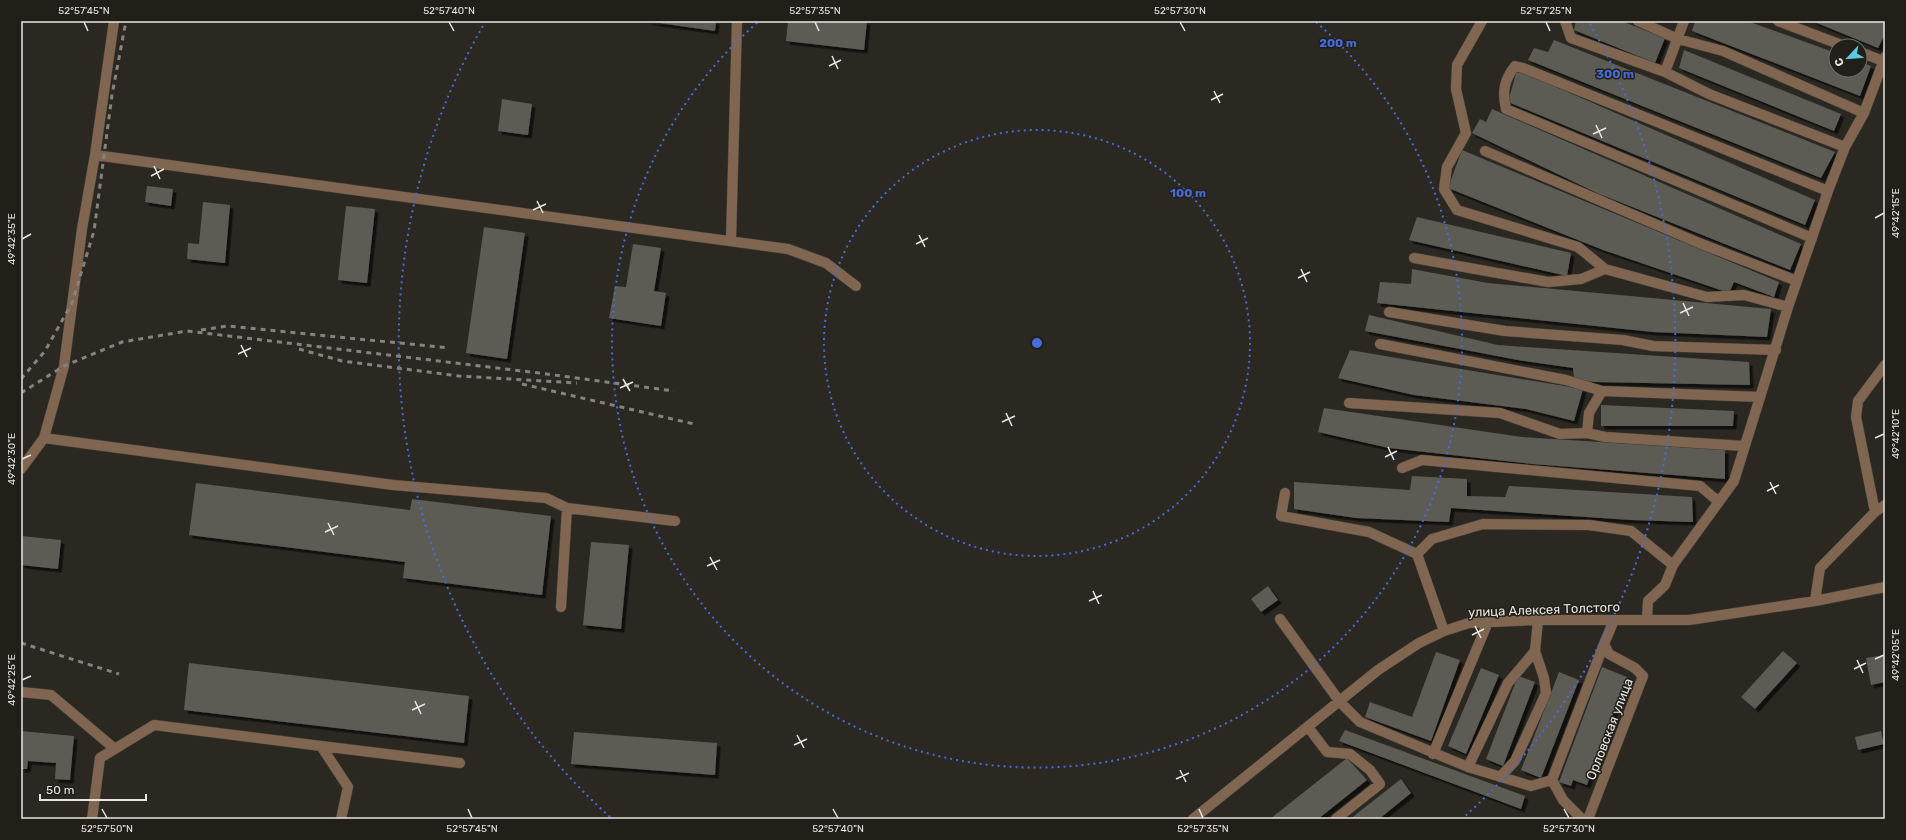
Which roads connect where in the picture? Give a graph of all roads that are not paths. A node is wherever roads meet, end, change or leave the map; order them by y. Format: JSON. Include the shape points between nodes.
{"nodes":[{"id":1,"x":114,"y":21,"type":"edge"},
{"id":2,"x":737,"y":21,"type":"edge"},
{"id":3,"x":1482,"y":21,"type":"edge"},
{"id":4,"x":1565,"y":21,"type":"edge"},
{"id":5,"x":1638,"y":21,"type":"edge"},
{"id":6,"x":1684,"y":21,"type":"edge"},
{"id":7,"x":1778,"y":21,"type":"edge"},
{"id":8,"x":1678,"y":39,"type":"junction"},
{"id":9,"x":1828,"y":40,"type":"edge"},
{"id":10,"x":1868,"y":54,"type":"edge"},
{"id":11,"x":1884,"y":59,"type":"edge"},
{"id":12,"x":1665,"y":72,"type":"junction"},
{"id":13,"x":1864,"y":113,"type":"junction"},
{"id":14,"x":1845,"y":147,"type":"junction"},
{"id":15,"x":1485,"y":151,"type":"dead end"},
{"id":16,"x":95,"y":155,"type":"junction"},
{"id":17,"x":1828,"y":191,"type":"junction"},
{"id":18,"x":1812,"y":238,"type":"junction"},
{"id":19,"x":731,"y":240,"type":"junction"},
{"id":20,"x":1414,"y":258,"type":"dead end"},
{"id":21,"x":1605,"y":269,"type":"junction"},
{"id":22,"x":1797,"y":281,"type":"junction"},
{"id":23,"x":856,"y":286,"type":"dead end"},
{"id":24,"x":1788,"y":307,"type":"junction"},
{"id":25,"x":1389,"y":312,"type":"dead end"},
{"id":26,"x":1380,"y":344,"type":"dead end"},
{"id":27,"x":1776,"y":350,"type":"junction"},
{"id":28,"x":1885,"y":365,"type":"edge"},
{"id":29,"x":1602,"y":391,"type":"junction"},
{"id":30,"x":1760,"y":397,"type":"junction"},
{"id":31,"x":1349,"y":403,"type":"dead end"},
{"id":32,"x":1587,"y":433,"type":"junction"},
{"id":33,"x":44,"y":438,"type":"junction"},
{"id":34,"x":1744,"y":446,"type":"junction"},
{"id":35,"x":1402,"y":468,"type":"dead end"},
{"id":36,"x":21,"y":469,"type":"edge"},
{"id":37,"x":1285,"y":493,"type":"dead end"},
{"id":38,"x":1719,"y":502,"type":"junction"},
{"id":39,"x":1885,"y":506,"type":"edge"},
{"id":40,"x":567,"y":508,"type":"junction"},
{"id":41,"x":1875,"y":512,"type":"junction"},
{"id":42,"x":675,"y":521,"type":"dead end"},
{"id":43,"x":1417,"y":554,"type":"junction"},
{"id":44,"x":1673,"y":565,"type":"junction"},
{"id":45,"x":1885,"y":587,"type":"edge"},
{"id":46,"x":1815,"y":601,"type":"junction"},
{"id":47,"x":561,"y":607,"type":"dead end"},
{"id":48,"x":1280,"y":619,"type":"dead end"},
{"id":49,"x":1647,"y":619,"type":"junction"},
{"id":50,"x":1538,"y":620,"type":"junction"},
{"id":51,"x":1614,"y":620,"type":"junction"},
{"id":52,"x":1488,"y":622,"type":"junction"},
{"id":53,"x":1444,"y":631,"type":"junction"},
{"id":54,"x":1604,"y":644,"type":"junction"},
{"id":55,"x":1535,"y":651,"type":"junction"},
{"id":56,"x":21,"y":692,"type":"edge"},
{"id":57,"x":1340,"y":702,"type":"junction"},
{"id":58,"x":1308,"y":728,"type":"junction"},
{"id":59,"x":321,"y":746,"type":"junction"},
{"id":60,"x":116,"y":749,"type":"junction"},
{"id":61,"x":1434,"y":754,"type":"junction"},
{"id":62,"x":460,"y":763,"type":"dead end"},
{"id":63,"x":1468,"y":767,"type":"junction"},
{"id":64,"x":1500,"y":777,"type":"junction"},
{"id":65,"x":1552,"y":780,"type":"junction"},
{"id":66,"x":92,"y":819,"type":"edge"},
{"id":67,"x":341,"y":819,"type":"edge"},
{"id":68,"x":1193,"y":819,"type":"edge"},
{"id":69,"x":1336,"y":819,"type":"edge"},
{"id":70,"x":1582,"y":819,"type":"edge"},
{"id":71,"x":1588,"y":819,"type":"edge"}],
"edges":[{"from":1,"to":16,"type":"street"},
{"from":2,"to":19,"type":"street"},
{"from":3,"to":21,"type":"street","via":[[1457,65],[1456,89],[1466,132],[1448,167],[1444,189],[1457,210],[1578,247]]},
{"from":4,"to":12,"type":"street","via":[[1571,38]]},
{"from":5,"to":8,"type":"street"},
{"from":6,"to":8,"type":"street"},
{"from":7,"to":9,"type":"street"},
{"from":8,"to":12,"type":"street"},
{"from":8,"to":13,"type":"street","via":[[1723,51]]},
{"from":10,"to":11,"type":"street"},
{"from":11,"to":13,"type":"street"},
{"from":12,"to":14,"type":"street","via":[[1709,94]]},
{"from":13,"to":14,"type":"street"},
{"from":14,"to":17,"type":"street"},
{"from":15,"to":22,"type":"street","via":[[1699,243]]},
{"from":16,"to":19,"type":"street"},
{"from":16,"to":33,"type":"street","via":[[82,229],[64,366]]},
{"from":17,"to":18,"type":"street"},
{"from":17,"to":18,"type":"street","via":[[1523,68],[1515,66],[1506,78],[1503,97],[1506,109]]},
{"from":18,"to":22,"type":"street"},
{"from":19,"to":23,"type":"street","via":[[788,249],[826,263]]},
{"from":20,"to":21,"type":"street","via":[[1548,282],[1581,279]]},
{"from":21,"to":24,"type":"street","via":[[1707,297],[1744,295]]},
{"from":22,"to":24,"type":"street"},
{"from":24,"to":27,"type":"street"},
{"from":25,"to":27,"type":"street","via":[[1505,331],[1622,340],[1653,346]]},
{"from":26,"to":29,"type":"street","via":[[1566,380]]},
{"from":27,"to":30,"type":"street"},
{"from":28,"to":41,"type":"street","via":[[1858,401],[1856,417]]},
{"from":29,"to":30,"type":"street"},
{"from":29,"to":32,"type":"street","via":[[1589,413]]},
{"from":30,"to":34,"type":"street"},
{"from":31,"to":32,"type":"street","via":[[1500,413],[1560,434]]},
{"from":32,"to":34,"type":"street","via":[[1605,437]]},
{"from":33,"to":36,"type":"street"},
{"from":33,"to":40,"type":"street","via":[[393,486],[546,498]]},
{"from":34,"to":38,"type":"street","via":[[1734,481]]},
{"from":35,"to":38,"type":"street","via":[[1422,460],[1700,486]]},
{"from":37,"to":43,"type":"street","via":[[1281,516],[1369,532]]},
{"from":38,"to":44,"type":"street"},
{"from":39,"to":41,"type":"street"},
{"from":40,"to":42,"type":"street"},
{"from":40,"to":47,"type":"street"},
{"from":41,"to":46,"type":"street","via":[[1820,568]]},
{"from":43,"to":44,"type":"street","via":[[1432,539],[1483,524],[1589,525],[1631,531]]},
{"from":43,"to":53,"type":"street"},
{"from":44,"to":49,"type":"street","via":[[1665,585],[1648,602]]},
{"from":45,"to":46,"type":"street","name":"улица Алексея Толстого"},
{"from":46,"to":49,"type":"street","name":"улица Алексея Толстого","via":[[1689,620]]},
{"from":48,"to":57,"type":"street"},
{"from":49,"to":51,"type":"street","name":"улица Алексея Толстого"},
{"from":50,"to":51,"type":"street","name":"улица Алексея Толстого"},
{"from":50,"to":52,"type":"street","name":"улица Алексея Толстого"},
{"from":50,"to":55,"type":"street"},
{"from":51,"to":54,"type":"street"},
{"from":52,"to":53,"type":"street","name":"улица Алексея Толстого","via":[[1469,623]]},
{"from":52,"to":61,"type":"street"},
{"from":53,"to":57,"type":"street","name":"улица Алексея Толстого","via":[[1419,643],[1378,670]]},
{"from":54,"to":65,"type":"street"},
{"from":54,"to":71,"type":"street","name":"Орловская улица","via":[[1610,654],[1635,668],[1643,676]]},
{"from":55,"to":63,"type":"street","via":[[1508,683]]},
{"from":55,"to":64,"type":"street","via":[[1546,693],[1515,761]]},
{"from":56,"to":60,"type":"street","via":[[51,695]]},
{"from":57,"to":58,"type":"street","name":"улица Алексея Толстого"},
{"from":57,"to":61,"type":"street","via":[[1360,722]]},
{"from":58,"to":68,"type":"street","name":"улица Алексея Толстого"},
{"from":58,"to":69,"type":"street","via":[[1327,752],[1350,754],[1370,770],[1380,784]]},
{"from":59,"to":60,"type":"street","via":[[154,725]]},
{"from":59,"to":62,"type":"street"},
{"from":59,"to":67,"type":"street","via":[[348,787]]},
{"from":60,"to":66,"type":"street","via":[[100,758]]},
{"from":61,"to":63,"type":"street"},
{"from":63,"to":64,"type":"street"},
{"from":64,"to":65,"type":"street","via":[[1531,786]]},
{"from":65,"to":70,"type":"street","via":[[1563,800]]}]}
